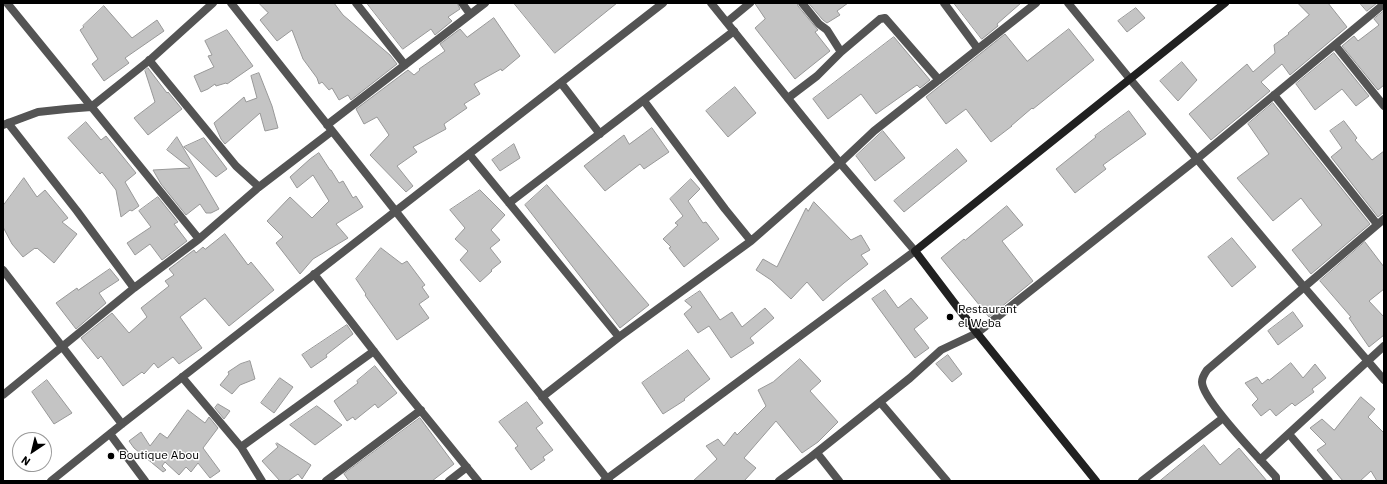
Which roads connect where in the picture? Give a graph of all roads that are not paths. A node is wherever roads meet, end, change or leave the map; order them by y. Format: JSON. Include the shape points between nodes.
{"nodes":[{"id":1,"x":213,"y":3,"type":"edge"},
{"id":2,"x":231,"y":3,"type":"edge"},
{"id":3,"x":356,"y":3,"type":"edge"},
{"id":4,"x":462,"y":3,"type":"edge"},
{"id":5,"x":485,"y":3,"type":"edge"},
{"id":6,"x":663,"y":3,"type":"edge"},
{"id":7,"x":711,"y":3,"type":"edge"},
{"id":8,"x":750,"y":3,"type":"edge"},
{"id":9,"x":802,"y":3,"type":"edge"},
{"id":10,"x":944,"y":3,"type":"edge"},
{"id":11,"x":1036,"y":3,"type":"edge"},
{"id":12,"x":1068,"y":3,"type":"edge"},
{"id":13,"x":1225,"y":3,"type":"edge"},
{"id":14,"x":1384,"y":4,"type":"edge"},
{"id":15,"x":8,"y":5,"type":"edge"},
{"id":16,"x":470,"y":14,"type":"junction"},
{"id":17,"x":726,"y":22,"type":"junction"},
{"id":18,"x":734,"y":31,"type":"junction"},
{"id":19,"x":1335,"y":45,"type":"junction"},
{"id":20,"x":978,"y":49,"type":"junction"},
{"id":21,"x":841,"y":52,"type":"junction"},
{"id":22,"x":149,"y":60,"type":"junction"},
{"id":23,"x":405,"y":65,"type":"junction"},
{"id":24,"x":1130,"y":79,"type":"junction"},
{"id":25,"x":939,"y":80,"type":"junction"},
{"id":26,"x":561,"y":83,"type":"junction"},
{"id":27,"x":1274,"y":95,"type":"junction"},
{"id":28,"x":788,"y":98,"type":"junction"},
{"id":29,"x":644,"y":101,"type":"junction"},
{"id":30,"x":1384,"y":106,"type":"edge"},
{"id":31,"x":91,"y":107,"type":"junction"},
{"id":32,"x":5,"y":124,"type":"edge"},
{"id":33,"x":330,"y":128,"type":"junction"},
{"id":34,"x":600,"y":134,"type":"junction"},
{"id":35,"x":469,"y":154,"type":"junction"},
{"id":36,"x":1197,"y":159,"type":"junction"},
{"id":37,"x":840,"y":163,"type":"junction"},
{"id":38,"x":259,"y":187,"type":"junction"},
{"id":39,"x":509,"y":203,"type":"junction"},
{"id":40,"x":396,"y":211,"type":"junction"},
{"id":41,"x":1381,"y":221,"type":"edge"},
{"id":42,"x":199,"y":239,"type":"junction"},
{"id":43,"x":751,"y":241,"type":"junction"},
{"id":44,"x":915,"y":251,"type":"junction"},
{"id":45,"x":3,"y":270,"type":"edge"},
{"id":46,"x":314,"y":274,"type":"junction"},
{"id":47,"x":1304,"y":287,"type":"junction"},
{"id":48,"x":134,"y":288,"type":"junction"},
{"id":49,"x":977,"y":333,"type":"junction"},
{"id":50,"x":619,"y":337,"type":"junction"},
{"id":51,"x":1384,"y":346,"type":"edge"},
{"id":52,"x":62,"y":347,"type":"junction"},
{"id":53,"x":374,"y":351,"type":"junction"},
{"id":54,"x":1368,"y":361,"type":"junction"},
{"id":55,"x":182,"y":377,"type":"junction"},
{"id":56,"x":1384,"y":380,"type":"edge"},
{"id":57,"x":3,"y":395,"type":"edge"},
{"id":58,"x":542,"y":397,"type":"junction"},
{"id":59,"x":880,"y":402,"type":"junction"},
{"id":60,"x":421,"y":410,"type":"junction"},
{"id":61,"x":1223,"y":418,"type":"junction"},
{"id":62,"x":122,"y":424,"type":"junction"},
{"id":63,"x":110,"y":434,"type":"junction"},
{"id":64,"x":1289,"y":434,"type":"junction"},
{"id":65,"x":241,"y":447,"type":"junction"},
{"id":66,"x":817,"y":453,"type":"junction"},
{"id":67,"x":1260,"y":460,"type":"junction"},
{"id":68,"x":467,"y":467,"type":"junction"},
{"id":69,"x":607,"y":480,"type":"edge"},
{"id":70,"x":51,"y":481,"type":"edge"},
{"id":71,"x":145,"y":481,"type":"edge"},
{"id":72,"x":262,"y":481,"type":"edge"},
{"id":73,"x":326,"y":481,"type":"edge"},
{"id":74,"x":449,"y":481,"type":"edge"},
{"id":75,"x":478,"y":481,"type":"edge"},
{"id":76,"x":779,"y":481,"type":"edge"},
{"id":77,"x":840,"y":481,"type":"edge"},
{"id":78,"x":947,"y":481,"type":"edge"},
{"id":79,"x":1096,"y":481,"type":"edge"},
{"id":80,"x":1142,"y":481,"type":"edge"},
{"id":81,"x":1276,"y":481,"type":"edge"},
{"id":82,"x":1329,"y":481,"type":"edge"}],
"edges":[{"from":1,"to":22,"type":"street"},
{"from":2,"to":33,"type":"street"},
{"from":3,"to":23,"type":"street"},
{"from":4,"to":16,"type":"street"},
{"from":5,"to":16,"type":"street"},
{"from":6,"to":26,"type":"street"},
{"from":7,"to":17,"type":"street"},
{"from":8,"to":17,"type":"street"},
{"from":9,"to":21,"type":"street","via":[[827,30]]},
{"from":10,"to":20,"type":"street"},
{"from":11,"to":20,"type":"street"},
{"from":12,"to":24,"type":"street"},
{"from":13,"to":24,"type":"main road"},
{"from":14,"to":19,"type":"street"},
{"from":15,"to":31,"type":"street"},
{"from":16,"to":23,"type":"street"},
{"from":17,"to":18,"type":"street"},
{"from":18,"to":28,"type":"street"},
{"from":18,"to":29,"type":"street"},
{"from":19,"to":27,"type":"street"},
{"from":19,"to":30,"type":"street"},
{"from":20,"to":25,"type":"street"},
{"from":21,"to":25,"type":"street","via":[[880,19],[885,18]]},
{"from":21,"to":28,"type":"street","via":[[817,76]]},
{"from":22,"to":31,"type":"street"},
{"from":22,"to":38,"type":"street","via":[[236,166]]},
{"from":23,"to":33,"type":"street"},
{"from":24,"to":36,"type":"street"},
{"from":24,"to":44,"type":"main road"},
{"from":25,"to":37,"type":"street","via":[[874,130]]},
{"from":26,"to":34,"type":"street"},
{"from":26,"to":35,"type":"street"},
{"from":27,"to":36,"type":"street"},
{"from":27,"to":41,"type":"street"},
{"from":28,"to":37,"type":"street"},
{"from":29,"to":34,"type":"street"},
{"from":29,"to":43,"type":"street"},
{"from":31,"to":32,"type":"street","via":[[38,112]]},
{"from":31,"to":42,"type":"street"},
{"from":32,"to":48,"type":"street"},
{"from":33,"to":38,"type":"street"},
{"from":33,"to":40,"type":"street"},
{"from":34,"to":39,"type":"street"},
{"from":35,"to":39,"type":"street"},
{"from":35,"to":40,"type":"street"},
{"from":36,"to":47,"type":"street"},
{"from":36,"to":49,"type":"street"},
{"from":37,"to":43,"type":"street"},
{"from":37,"to":44,"type":"street"},
{"from":38,"to":42,"type":"street"},
{"from":39,"to":50,"type":"street"},
{"from":40,"to":46,"type":"street"},
{"from":40,"to":58,"type":"street"},
{"from":41,"to":47,"type":"street"},
{"from":42,"to":48,"type":"street"},
{"from":43,"to":50,"type":"street"},
{"from":44,"to":49,"type":"main road"},
{"from":44,"to":69,"type":"street"},
{"from":45,"to":52,"type":"street"},
{"from":46,"to":53,"type":"street"},
{"from":46,"to":55,"type":"street"},
{"from":47,"to":54,"type":"street"},
{"from":47,"to":61,"type":"street","via":[[1207,370],[1202,381],[1206,394]]},
{"from":48,"to":52,"type":"street"},
{"from":49,"to":59,"type":"street","via":[[941,350]]},
{"from":49,"to":79,"type":"main road"},
{"from":50,"to":58,"type":"street"},
{"from":51,"to":54,"type":"street"},
{"from":52,"to":57,"type":"street"},
{"from":52,"to":62,"type":"street"},
{"from":53,"to":60,"type":"street"},
{"from":53,"to":65,"type":"street"},
{"from":54,"to":56,"type":"street"},
{"from":54,"to":64,"type":"street"},
{"from":55,"to":62,"type":"street"},
{"from":55,"to":65,"type":"street"},
{"from":58,"to":69,"type":"street"},
{"from":59,"to":66,"type":"street"},
{"from":59,"to":78,"type":"street"},
{"from":60,"to":68,"type":"street"},
{"from":60,"to":73,"type":"street"},
{"from":61,"to":67,"type":"street"},
{"from":61,"to":80,"type":"street"},
{"from":62,"to":63,"type":"street"},
{"from":63,"to":70,"type":"street"},
{"from":63,"to":71,"type":"street"},
{"from":64,"to":67,"type":"street"},
{"from":64,"to":82,"type":"street"},
{"from":65,"to":72,"type":"street"},
{"from":66,"to":76,"type":"street"},
{"from":66,"to":77,"type":"street"},
{"from":67,"to":81,"type":"street","via":[[1276,477]]},
{"from":68,"to":74,"type":"street"},
{"from":68,"to":75,"type":"street"}]}
